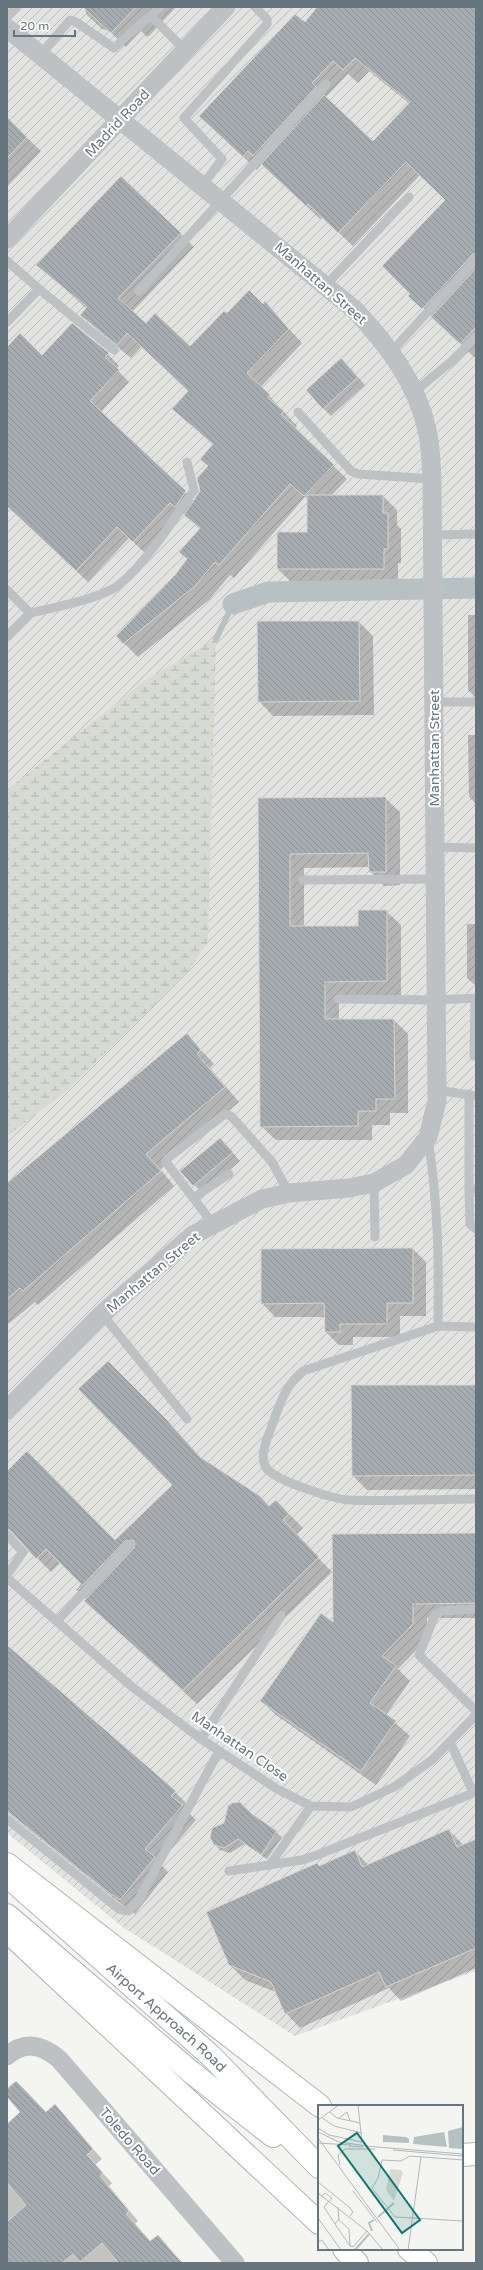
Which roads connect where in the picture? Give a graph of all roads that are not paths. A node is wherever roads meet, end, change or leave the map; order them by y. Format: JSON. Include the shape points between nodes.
{"nodes":[{"id":1,"x":16,"y":7,"type":"edge"},
{"id":2,"x":160,"y":7,"type":"edge"},
{"id":3,"x":255,"y":7,"type":"edge"},
{"id":4,"x":223,"y":8,"type":"edge"},
{"id":5,"x":151,"y":16,"type":"junction"},
{"id":6,"x":7,"y":17,"type":"edge"},
{"id":7,"x":7,"y":28,"type":"edge"},
{"id":8,"x":185,"y":50,"type":"junction"},
{"id":9,"x":40,"y":55,"type":"junction"},
{"id":10,"x":326,"y":84,"type":"dead end"},
{"id":11,"x":120,"y":120,"type":"junction"},
{"id":12,"x":202,"y":186,"type":"junction"},
{"id":13,"x":410,"y":197,"type":"dead end"},
{"id":14,"x":220,"y":200,"type":"junction"},
{"id":15,"x":7,"y":239,"type":"edge"},
{"id":16,"x":476,"y":259,"type":"edge"},
{"id":17,"x":7,"y":261,"type":"edge"},
{"id":18,"x":326,"y":285,"type":"junction"},
{"id":19,"x":38,"y":290,"type":"junction"},
{"id":20,"x":139,"y":292,"type":"dead end"},
{"id":21,"x":7,"y":322,"type":"edge"},
{"id":22,"x":476,"y":337,"type":"edge"},
{"id":23,"x":114,"y":350,"type":"dead end"},
{"id":24,"x":391,"y":352,"type":"junction"},
{"id":25,"x":414,"y":392,"type":"junction"},
{"id":26,"x":298,"y":412,"type":"dead end"},
{"id":27,"x":187,"y":462,"type":"dead end"},
{"id":28,"x":432,"y":479,"type":"junction"},
{"id":29,"x":476,"y":534,"type":"edge"},
{"id":30,"x":432,"y":535,"type":"junction"},
{"id":31,"x":7,"y":590,"type":"edge"},
{"id":32,"x":30,"y":613,"type":"junction"},
{"id":33,"x":7,"y":636,"type":"edge"},
{"id":34,"x":434,"y":702,"type":"junction"},
{"id":35,"x":476,"y":702,"type":"edge"},
{"id":36,"x":435,"y":847,"type":"junction"},
{"id":37,"x":476,"y":848,"type":"edge"},
{"id":38,"x":435,"y":879,"type":"junction"},
{"id":39,"x":303,"y":880,"type":"dead end"},
{"id":40,"x":476,"y":998,"type":"edge"},
{"id":41,"x":338,"y":1000,"type":"dead end"},
{"id":42,"x":436,"y":1000,"type":"junction"},
{"id":43,"x":474,"y":1056,"type":"dead end"},
{"id":44,"x":437,"y":1090,"type":"junction"},
{"id":45,"x":472,"y":1095,"type":"edge"},
{"id":46,"x":428,"y":1137,"type":"junction"},
{"id":47,"x":472,"y":1149,"type":"edge"},
{"id":48,"x":229,"y":1174,"type":"dead end"},
{"id":49,"x":374,"y":1183,"type":"junction"},
{"id":50,"x":473,"y":1190,"type":"edge"},
{"id":51,"x":289,"y":1193,"type":"junction"},
{"id":52,"x":193,"y":1198,"type":"junction"},
{"id":53,"x":213,"y":1224,"type":"junction"},
{"id":54,"x":476,"y":1229,"type":"edge"},
{"id":55,"x":375,"y":1237,"type":"dead end"},
{"id":56,"x":102,"y":1314,"type":"junction"},
{"id":57,"x":438,"y":1326,"type":"junction"},
{"id":58,"x":476,"y":1327,"type":"edge"},
{"id":59,"x":7,"y":1410,"type":"edge"},
{"id":60,"x":187,"y":1419,"type":"dead end"},
{"id":61,"x":476,"y":1498,"type":"edge"},
{"id":62,"x":7,"y":1536,"type":"edge"},
{"id":63,"x":129,"y":1545,"type":"dead end"},
{"id":64,"x":7,"y":1576,"type":"edge"},
{"id":65,"x":476,"y":1609,"type":"edge"},
{"id":66,"x":281,"y":1616,"type":"dead end"},
{"id":67,"x":57,"y":1621,"type":"junction"},
{"id":68,"x":476,"y":1711,"type":"edge"},
{"id":69,"x":476,"y":1715,"type":"edge"},
{"id":70,"x":201,"y":1739,"type":"junction"},
{"id":71,"x":450,"y":1742,"type":"junction"},
{"id":72,"x":219,"y":1751,"type":"junction"},
{"id":73,"x":311,"y":1806,"type":"junction"},
{"id":74,"x":7,"y":1819,"type":"edge"},
{"id":75,"x":7,"y":1864,"type":"edge"},
{"id":76,"x":270,"y":1866,"type":"junction"},
{"id":77,"x":229,"y":1871,"type":"dead end"},
{"id":78,"x":7,"y":1876,"type":"edge"},
{"id":79,"x":7,"y":1915,"type":"edge"},
{"id":80,"x":7,"y":1931,"type":"edge"},
{"id":81,"x":9,"y":2054,"type":"edge"},
{"id":82,"x":319,"y":2105,"type":"edge"},
{"id":83,"x":476,"y":2154,"type":"edge"},
{"id":84,"x":463,"y":2155,"type":"edge"},
{"id":85,"x":318,"y":2166,"type":"edge"},
{"id":86,"x":318,"y":2172,"type":"edge"},
{"id":87,"x":318,"y":2222,"type":"edge"},
{"id":88,"x":345,"y":2250,"type":"edge"},
{"id":89,"x":410,"y":2250,"type":"edge"},
{"id":90,"x":235,"y":2263,"type":"edge"},
{"id":91,"x":357,"y":2263,"type":"edge"},
{"id":92,"x":426,"y":2263,"type":"edge"}],
"edges":[{"from":1,"to":6,"type":"lane"},
{"from":2,"to":5,"type":"lane"},
{"from":3,"to":12,"type":"lane","via":[[268,19],[267,24],[184,118],[222,158]]},
{"from":4,"to":8,"type":"street","name":"Madrid Road"},
{"from":5,"to":8,"type":"lane"},
{"from":5,"to":9,"type":"lane","via":[[114,48],[70,20]]},
{"from":7,"to":9,"type":"street","name":"Manhattan Street"},
{"from":8,"to":11,"type":"street","name":"Madrid Road"},
{"from":9,"to":11,"type":"street","name":"Manhattan Street"},
{"from":10,"to":14,"type":"lane"},
{"from":11,"to":12,"type":"street","name":"Manhattan Street"},
{"from":11,"to":15,"type":"street","name":"Madrid Road"},
{"from":12,"to":14,"type":"street","name":"Manhattan Street"},
{"from":13,"to":18,"type":"lane"},
{"from":14,"to":18,"type":"street","name":"Manhattan Street"},
{"from":14,"to":20,"type":"lane"},
{"from":16,"to":24,"type":"lane"},
{"from":17,"to":19,"type":"lane"},
{"from":18,"to":24,"type":"street","name":"Manhattan Street","via":[[378,333]]},
{"from":19,"to":21,"type":"lane"},
{"from":19,"to":23,"type":"lane"},
{"from":22,"to":25,"type":"lane","via":[[452,361]]},
{"from":24,"to":25,"type":"street","name":"Manhattan Street"},
{"from":25,"to":28,"type":"street","name":"Manhattan Street","via":[[427,430]]},
{"from":26,"to":28,"type":"lane","via":[[351,470],[358,474]]},
{"from":27,"to":32,"type":"lane","via":[[194,490],[144,558],[120,585],[84,600]]},
{"from":28,"to":30,"type":"street","name":"Manhattan Street"},
{"from":29,"to":30,"type":"lane"},
{"from":30,"to":34,"type":"street","name":"Manhattan Street"},
{"from":31,"to":32,"type":"lane"},
{"from":32,"to":33,"type":"lane"},
{"from":34,"to":35,"type":"lane"},
{"from":34,"to":36,"type":"street","name":"Manhattan Street"},
{"from":36,"to":37,"type":"lane"},
{"from":36,"to":38,"type":"street","name":"Manhattan Street"},
{"from":38,"to":39,"type":"lane"},
{"from":38,"to":42,"type":"street","name":"Manhattan Street"},
{"from":40,"to":42,"type":"lane"},
{"from":40,"to":43,"type":"lane"},
{"from":41,"to":42,"type":"lane"},
{"from":42,"to":44,"type":"street","name":"Manhattan Street"},
{"from":44,"to":45,"type":"lane"},
{"from":44,"to":46,"type":"street","name":"Manhattan Street","via":[[437,1101]]},
{"from":45,"to":47,"type":"lane"},
{"from":46,"to":49,"type":"street","name":"Manhattan Street","via":[[406,1165]]},
{"from":46,"to":57,"type":"lane","via":[[437,1212]]},
{"from":47,"to":50,"type":"lane"},
{"from":48,"to":52,"type":"lane"},
{"from":49,"to":51,"type":"street","name":"Manhattan Street","via":[[349,1188]]},
{"from":49,"to":55,"type":"lane"},
{"from":50,"to":54,"type":"lane","via":[[470,1224]]},
{"from":51,"to":52,"type":"lane","via":[[272,1162],[231,1116],[225,1114],[166,1159],[167,1165]]},
{"from":51,"to":53,"type":"street","name":"Manhattan Street","via":[[262,1199]]},
{"from":52,"to":53,"type":"lane"},
{"from":53,"to":56,"type":"street","name":"Manhattan Street","via":[[193,1235]]},
{"from":56,"to":59,"type":"street","name":"Manhattan Street"},
{"from":56,"to":60,"type":"lane"},
{"from":57,"to":58,"type":"lane"},
{"from":57,"to":61,"type":"lane","via":[[303,1371],[294,1378],[283,1395],[265,1443],[265,1463],[274,1475],[297,1486],[347,1500]]},
{"from":62,"to":64,"type":"lane","via":[[24,1552]]},
{"from":63,"to":67,"type":"lane"},
{"from":64,"to":67,"type":"lane","name":"Manhattan Close"},
{"from":65,"to":68,"type":"lane","via":[[442,1611],[436,1614],[419,1655]]},
{"from":66,"to":70,"type":"lane"},
{"from":67,"to":70,"type":"lane","name":"Manhattan Close","via":[[131,1686]]},
{"from":69,"to":71,"type":"lane","name":"Manhattan Close"},
{"from":70,"to":72,"type":"lane","name":"Manhattan Close"},
{"from":71,"to":73,"type":"lane","name":"Manhattan Close","via":[[432,1760],[394,1787],[351,1807]]},
{"from":71,"to":76,"type":"lane","via":[[472,1794],[317,1855]]},
{"from":72,"to":73,"type":"lane","name":"Manhattan Close","via":[[277,1789]]},
{"from":72,"to":74,"type":"lane","via":[[138,1901],[128,1911],[119,1909]]},
{"from":73,"to":76,"type":"lane"},
{"from":75,"to":82,"type":"main road"},
{"from":76,"to":77,"type":"lane"},
{"from":78,"to":85,"type":"main road","name":"Airport Approach Road","via":[[211,2056]]},
{"from":79,"to":86,"type":"main road","name":"Airport Approach Road","via":[[191,2072]]},
{"from":80,"to":87,"type":"main road"},
{"from":81,"to":90,"type":"street","name":"Toledo Road","via":[[28,2046],[37,2046],[47,2049],[59,2059]]},
{"from":83,"to":84,"type":"main road"},
{"from":88,"to":91,"type":"main road"},
{"from":89,"to":92,"type":"main road"}]}
